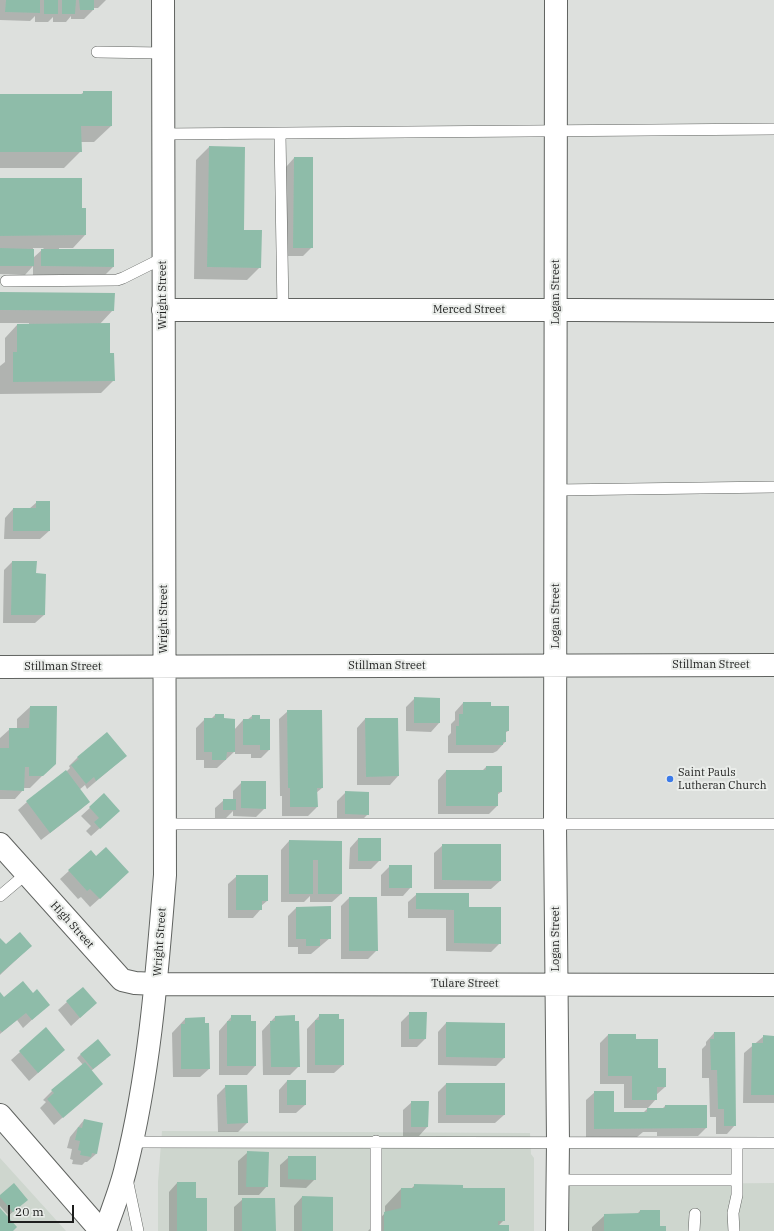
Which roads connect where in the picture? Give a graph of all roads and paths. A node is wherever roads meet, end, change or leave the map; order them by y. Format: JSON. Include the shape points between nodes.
{"nodes":[{"id":1,"x":163,"y":0,"type":"edge"},
{"id":2,"x":556,"y":0,"type":"edge"},
{"id":3,"x":97,"y":52,"type":"dead end"},
{"id":4,"x":163,"y":53,"type":"junction"},
{"id":5,"x":774,"y":129,"type":"edge"},
{"id":6,"x":556,"y":131,"type":"junction"},
{"id":7,"x":163,"y":134,"type":"junction"},
{"id":8,"x":280,"y":134,"type":"junction"},
{"id":9,"x":163,"y":258,"type":"junction"},
{"id":10,"x":6,"y":281,"type":"dead end"},
{"id":11,"x":164,"y":310,"type":"junction"},
{"id":12,"x":283,"y":310,"type":"junction"},
{"id":13,"x":556,"y":310,"type":"junction"},
{"id":14,"x":774,"y":311,"type":"edge"},
{"id":15,"x":774,"y":487,"type":"edge"},
{"id":16,"x":556,"y":490,"type":"junction"},
{"id":17,"x":556,"y":665,"type":"junction"},
{"id":18,"x":774,"y":665,"type":"edge"},
{"id":19,"x":0,"y":667,"type":"edge"},
{"id":20,"x":164,"y":667,"type":"junction"},
{"id":21,"x":166,"y":824,"type":"junction"},
{"id":22,"x":774,"y":824,"type":"edge"},
{"id":23,"x":555,"y":825,"type":"junction"},
{"id":24,"x":0,"y":844,"type":"edge"},
{"id":25,"x":26,"y":874,"type":"junction"},
{"id":26,"x":0,"y":896,"type":"edge"},
{"id":27,"x":156,"y":984,"type":"junction"},
{"id":28,"x":556,"y":984,"type":"junction"},
{"id":29,"x":774,"y":985,"type":"edge"},
{"id":30,"x":0,"y":1115,"type":"edge"},
{"id":31,"x":376,"y":1141,"type":"junction"},
{"id":32,"x":132,"y":1142,"type":"junction"},
{"id":33,"x":558,"y":1142,"type":"junction"},
{"id":34,"x":737,"y":1143,"type":"junction"},
{"id":35,"x":774,"y":1143,"type":"edge"},
{"id":36,"x":126,"y":1169,"type":"junction"},
{"id":37,"x":557,"y":1180,"type":"junction"},
{"id":38,"x":737,"y":1180,"type":"junction"},
{"id":39,"x":695,"y":1214,"type":"dead end"},
{"id":40,"x":101,"y":1231,"type":"edge"},
{"id":41,"x":105,"y":1231,"type":"edge"},
{"id":42,"x":138,"y":1231,"type":"edge"},
{"id":43,"x":376,"y":1231,"type":"edge"},
{"id":44,"x":557,"y":1231,"type":"edge"},
{"id":45,"x":694,"y":1231,"type":"edge"},
{"id":46,"x":734,"y":1231,"type":"edge"}],
"edges":[{"from":1,"to":4,"type":"street","name":"Wright Street"},
{"from":2,"to":6,"type":"street","name":"Logan Street"},
{"from":3,"to":4,"type":"lane"},
{"from":4,"to":7,"type":"street","name":"Wright Street"},
{"from":5,"to":6,"type":"lane"},
{"from":6,"to":8,"type":"lane"},
{"from":6,"to":13,"type":"street","name":"Logan Street"},
{"from":7,"to":8,"type":"lane"},
{"from":7,"to":9,"type":"street","name":"Wright Street"},
{"from":8,"to":12,"type":"lane"},
{"from":9,"to":10,"type":"lane","via":[[117,280]]},
{"from":9,"to":11,"type":"street","name":"Wright Street"},
{"from":11,"to":12,"type":"street","name":"Merced Street"},
{"from":11,"to":20,"type":"street","name":"Wright Street"},
{"from":12,"to":13,"type":"street","name":"Merced Street"},
{"from":13,"to":14,"type":"street","name":"Merced Street"},
{"from":13,"to":16,"type":"street","name":"Logan Street"},
{"from":15,"to":16,"type":"lane"},
{"from":16,"to":17,"type":"street","name":"Logan Street"},
{"from":17,"to":18,"type":"street","name":"Stillman Street"},
{"from":17,"to":20,"type":"street","name":"Stillman Street"},
{"from":17,"to":23,"type":"street","name":"Logan Street"},
{"from":19,"to":20,"type":"street","name":"Stillman Street"},
{"from":20,"to":21,"type":"street","name":"Wright Street"},
{"from":21,"to":23,"type":"lane"},
{"from":21,"to":27,"type":"street","name":"Wright Street","via":[[165,875]]},
{"from":22,"to":23,"type":"lane"},
{"from":23,"to":28,"type":"street","name":"Logan Street"},
{"from":24,"to":25,"type":"street","name":"High Street"},
{"from":25,"to":26,"type":"lane"},
{"from":25,"to":27,"type":"street","name":"High Street","via":[[122,980],[136,984]]},
{"from":27,"to":28,"type":"street","name":"Tulare Street"},
{"from":27,"to":32,"type":"street","name":"Wright Street","via":[[150,1042]]},
{"from":28,"to":29,"type":"street","name":"Tulare Street"},
{"from":28,"to":33,"type":"street","name":"Logan Street"},
{"from":30,"to":40,"type":"street"},
{"from":31,"to":32,"type":"lane"},
{"from":31,"to":33,"type":"lane"},
{"from":31,"to":43,"type":"lane"},
{"from":32,"to":36,"type":"street","name":"Wright Street"},
{"from":33,"to":34,"type":"lane"},
{"from":33,"to":37,"type":"street","name":"Logan Street"},
{"from":34,"to":35,"type":"lane"},
{"from":34,"to":38,"type":"lane"},
{"from":36,"to":41,"type":"street","name":"Wright Street"},
{"from":36,"to":42,"type":"lane"},
{"from":37,"to":38,"type":"lane"},
{"from":37,"to":44,"type":"street","name":"Logan Street"},
{"from":38,"to":46,"type":"lane","via":[[733,1213]]},
{"from":39,"to":45,"type":"lane"}]}
